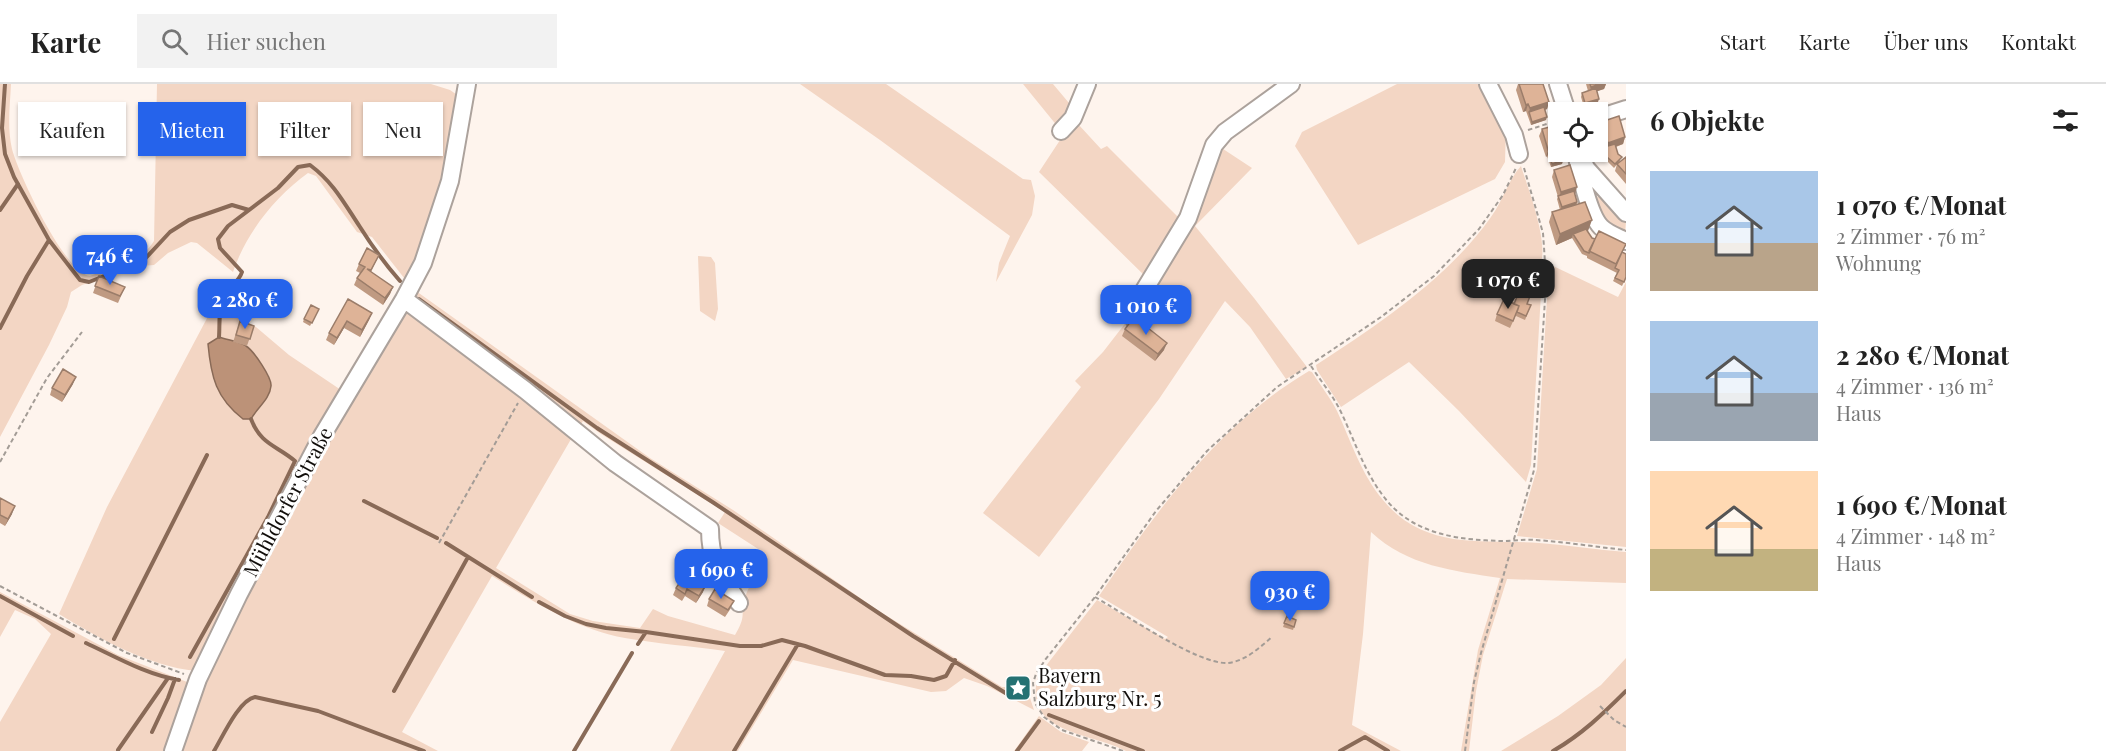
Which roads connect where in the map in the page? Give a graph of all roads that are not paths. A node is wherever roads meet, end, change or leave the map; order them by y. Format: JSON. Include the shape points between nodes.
{"nodes":[{"id":1,"x":467,"y":84,"type":"edge"},
{"id":2,"x":1087,"y":84,"type":"edge"},
{"id":3,"x":1291,"y":84,"type":"edge"},
{"id":4,"x":1488,"y":84,"type":"edge"},
{"id":5,"x":1558,"y":84,"type":"edge"},
{"id":6,"x":1564,"y":102,"type":"edge"},
{"id":7,"x":1626,"y":109,"type":"edge"},
{"id":8,"x":1608,"y":114,"type":"edge"},
{"id":9,"x":1061,"y":130,"type":"dead end"},
{"id":10,"x":1519,"y":154,"type":"road end"},
{"id":11,"x":1578,"y":162,"type":"edge"},
{"id":12,"x":1583,"y":162,"type":"edge"},
{"id":13,"x":1608,"y":193,"type":"junction"},
{"id":14,"x":1589,"y":202,"type":"junction"},
{"id":15,"x":1626,"y":213,"type":"edge"},
{"id":16,"x":1624,"y":238,"type":"edge"},
{"id":17,"x":405,"y":299,"type":"junction"},
{"id":18,"x":1135,"y":321,"type":"edge"},
{"id":19,"x":739,"y":603,"type":"dead end"},
{"id":20,"x":172,"y":751,"type":"edge"}],
"edges":[{"from":1,"to":17,"type":"street","name":"Mühldorfer Straße","via":[[450,182],[423,262]]},
{"from":2,"to":9,"type":"street","via":[[1073,118]]},
{"from":3,"to":18,"type":"street","via":[[1225,132],[1214,145],[1188,218],[1140,297]]},
{"from":4,"to":10,"type":"street","via":[[1514,135]]},
{"from":5,"to":6,"type":"street"},
{"from":7,"to":8,"type":"street"},
{"from":11,"to":14,"type":"street"},
{"from":12,"to":13,"type":"street"},
{"from":13,"to":14,"type":"street","via":[[1598,191]]},
{"from":13,"to":15,"type":"street"},
{"from":14,"to":16,"type":"street","via":[[1596,222]]},
{"from":17,"to":19,"type":"street","via":[[615,464],[710,529],[715,566]]},
{"from":17,"to":20,"type":"street","name":"Mühldorfer Straße","via":[[313,454],[239,594],[198,679]]}]}
